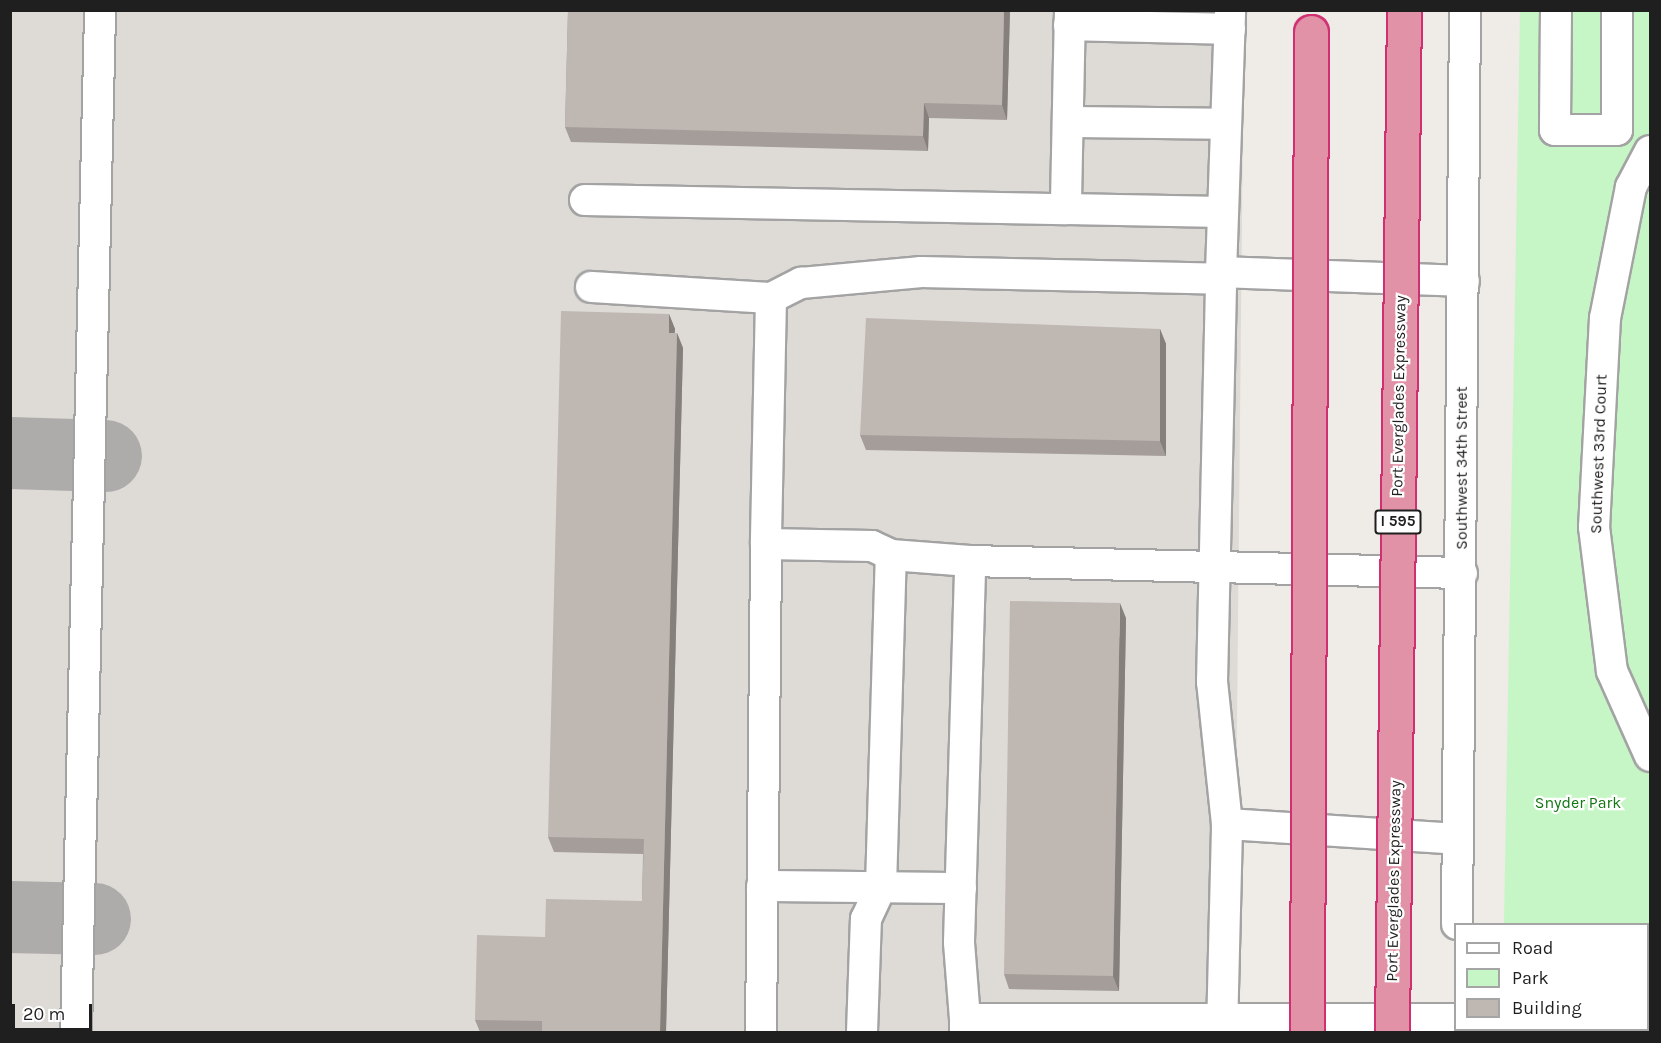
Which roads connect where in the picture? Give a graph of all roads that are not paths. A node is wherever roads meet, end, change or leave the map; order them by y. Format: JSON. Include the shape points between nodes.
{"nodes":[{"id":1,"x":100,"y":10,"type":"edge"},
{"id":2,"x":1404,"y":10,"type":"edge"},
{"id":3,"x":1465,"y":10,"type":"edge"},
{"id":4,"x":1556,"y":10,"type":"edge"},
{"id":5,"x":1617,"y":10,"type":"edge"},
{"id":6,"x":1069,"y":18,"type":"edge"},
{"id":7,"x":1230,"y":20,"type":"edge"},
{"id":8,"x":1311,"y":32,"type":"dead end"},
{"id":9,"x":1068,"y":122,"type":"junction"},
{"id":10,"x":1226,"y":124,"type":"junction"},
{"id":11,"x":1650,"y":151,"type":"edge"},
{"id":12,"x":585,"y":200,"type":"dead end"},
{"id":13,"x":1066,"y":209,"type":"junction"},
{"id":14,"x":1223,"y":212,"type":"junction"},
{"id":15,"x":1221,"y":275,"type":"junction"},
{"id":16,"x":1464,"y":281,"type":"junction"},
{"id":17,"x":591,"y":287,"type":"dead end"},
{"id":18,"x":771,"y":298,"type":"junction"},
{"id":19,"x":766,"y":544,"type":"junction"},
{"id":20,"x":891,"y":555,"type":"junction"},
{"id":21,"x":970,"y":561,"type":"junction"},
{"id":22,"x":1218,"y":568,"type":"junction"},
{"id":23,"x":1462,"y":573,"type":"junction"},
{"id":24,"x":1650,"y":756,"type":"edge"},
{"id":25,"x":1227,"y":824,"type":"junction"},
{"id":26,"x":1458,"y":839,"type":"junction"},
{"id":27,"x":762,"y":886,"type":"junction"},
{"id":28,"x":881,"y":887,"type":"junction"},
{"id":29,"x":961,"y":888,"type":"junction"},
{"id":30,"x":1457,"y":923,"type":"edge"},
{"id":31,"x":1454,"y":1020,"type":"edge"},
{"id":32,"x":965,"y":1026,"type":"edge"},
{"id":33,"x":1222,"y":1026,"type":"edge"},
{"id":34,"x":76,"y":1032,"type":"edge"},
{"id":35,"x":761,"y":1032,"type":"edge"},
{"id":36,"x":862,"y":1032,"type":"edge"},
{"id":37,"x":1307,"y":1032,"type":"edge"},
{"id":38,"x":1392,"y":1032,"type":"edge"}],
"edges":[{"from":1,"to":34,"type":"street"},
{"from":2,"to":38,"type":"highway","name":"Port Everglades Expressway","number":"I 595","bridge":true},
{"from":3,"to":16,"type":"street","name":"Southwest 34th Street"},
{"from":4,"to":5,"type":"street","via":[[1555,130],[1617,129]]},
{"from":6,"to":7,"type":"street"},
{"from":6,"to":9,"type":"street"},
{"from":7,"to":10,"type":"street"},
{"from":8,"to":37,"type":"highway","bridge":true},
{"from":9,"to":10,"type":"street"},
{"from":9,"to":13,"type":"street"},
{"from":10,"to":14,"type":"street"},
{"from":11,"to":24,"type":"street","name":"Southwest 33rd Court","via":[[1631,187],[1605,318],[1594,527],[1612,671]]},
{"from":12,"to":13,"type":"street"},
{"from":13,"to":14,"type":"street"},
{"from":14,"to":15,"type":"street"},
{"from":15,"to":16,"type":"street"},
{"from":15,"to":18,"type":"street","via":[[921,272],[801,284]]},
{"from":15,"to":22,"type":"street"},
{"from":16,"to":23,"type":"street","name":"Southwest 34th Street"},
{"from":17,"to":18,"type":"street"},
{"from":18,"to":19,"type":"street"},
{"from":19,"to":20,"type":"street","via":[[872,546]]},
{"from":19,"to":27,"type":"street"},
{"from":20,"to":21,"type":"street"},
{"from":20,"to":28,"type":"street"},
{"from":21,"to":22,"type":"street"},
{"from":21,"to":29,"type":"street"},
{"from":22,"to":23,"type":"street"},
{"from":22,"to":25,"type":"street","via":[[1212,682]]},
{"from":23,"to":26,"type":"street","name":"Southwest 34th Street"},
{"from":25,"to":26,"type":"street"},
{"from":25,"to":33,"type":"street"},
{"from":26,"to":30,"type":"street","name":"Southwest 34th Street"},
{"from":27,"to":28,"type":"street"},
{"from":27,"to":35,"type":"street"},
{"from":28,"to":29,"type":"street"},
{"from":28,"to":36,"type":"street","via":[[867,919]]},
{"from":29,"to":32,"type":"street"},
{"from":31,"to":33,"type":"street"},
{"from":32,"to":33,"type":"street"}]}
